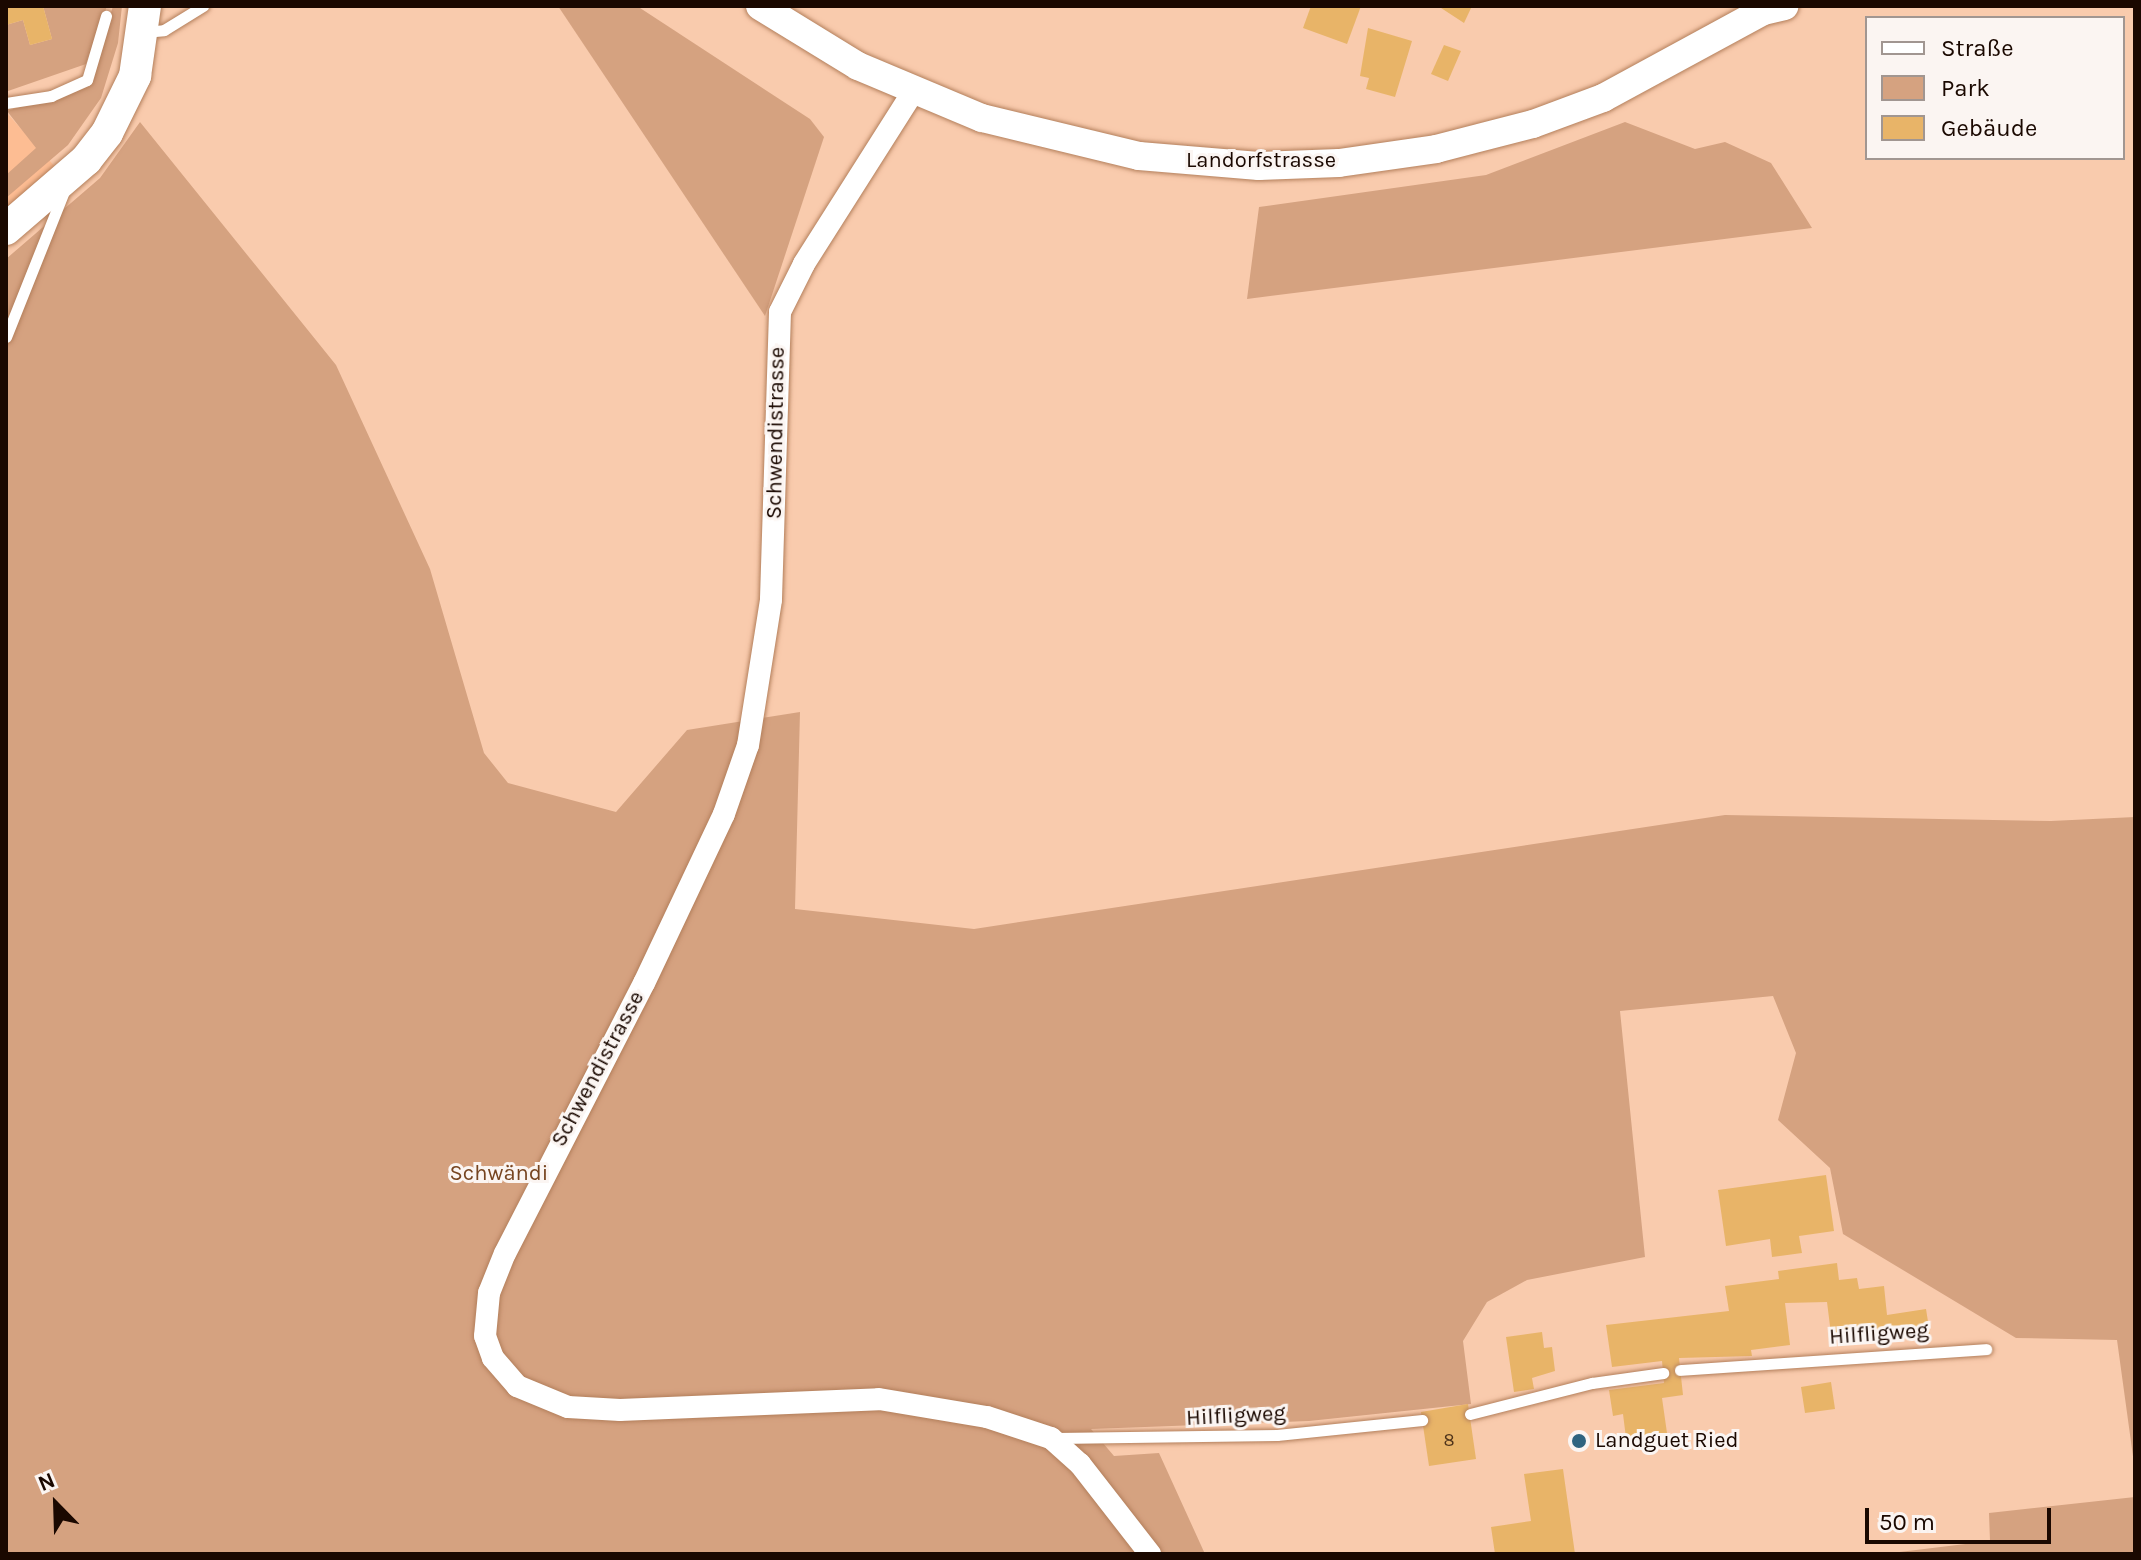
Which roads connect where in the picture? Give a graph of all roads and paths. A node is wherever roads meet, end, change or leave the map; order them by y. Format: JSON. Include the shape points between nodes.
{"nodes":[{"id":1,"x":203,"y":6,"type":"edge"},
{"id":2,"x":760,"y":6,"type":"edge"},
{"id":3,"x":1771,"y":8,"type":"edge"},
{"id":4,"x":106,"y":16,"type":"dead end"},
{"id":5,"x":151,"y":23,"type":"edge"},
{"id":6,"x":913,"y":92,"type":"junction"},
{"id":7,"x":6,"y":103,"type":"edge"},
{"id":8,"x":69,"y":175,"type":"junction"},
{"id":9,"x":6,"y":229,"type":"edge"},
{"id":10,"x":6,"y":337,"type":"edge"},
{"id":11,"x":1986,"y":1349,"type":"dead end"},
{"id":12,"x":1680,"y":1370,"type":"dead end"},
{"id":13,"x":1663,"y":1373,"type":"dead end"},
{"id":14,"x":1470,"y":1414,"type":"dead end"},
{"id":15,"x":1422,"y":1420,"type":"dead end"},
{"id":16,"x":1051,"y":1438,"type":"junction"},
{"id":17,"x":1150,"y":1554,"type":"edge"}],
"edges":[{"from":1,"to":5,"type":"lane"},
{"from":2,"to":6,"type":"street","name":"Landorfstrasse","via":[[839,55]]},
{"from":3,"to":6,"type":"street","name":"Landorfstrasse","via":[[1655,74],[1561,114],[1436,149],[1339,163],[1259,166],[1139,156],[1024,131]]},
{"from":4,"to":7,"type":"lane","via":[[87,80],[51,96]]},
{"from":5,"to":8,"type":"main road","via":[[119,113]]},
{"from":6,"to":16,"type":"street","name":"Schwendistrasse","via":[[798,273],[780,312],[771,600],[748,745],[729,801],[644,983],[505,1253],[489,1293],[485,1336],[493,1358],[517,1386],[568,1407],[620,1410],[879,1399],[987,1417]]},
{"from":8,"to":9,"type":"main road"},
{"from":8,"to":10,"type":"lane"},
{"from":11,"to":12,"type":"lane","name":"Hilfligweg"},
{"from":13,"to":14,"type":"lane","via":[[1592,1383]]},
{"from":15,"to":16,"type":"lane","name":"Hilfligweg","via":[[1277,1435]]},
{"from":16,"to":17,"type":"street","name":"Schwendistrasse","via":[[1080,1464]]}]}
